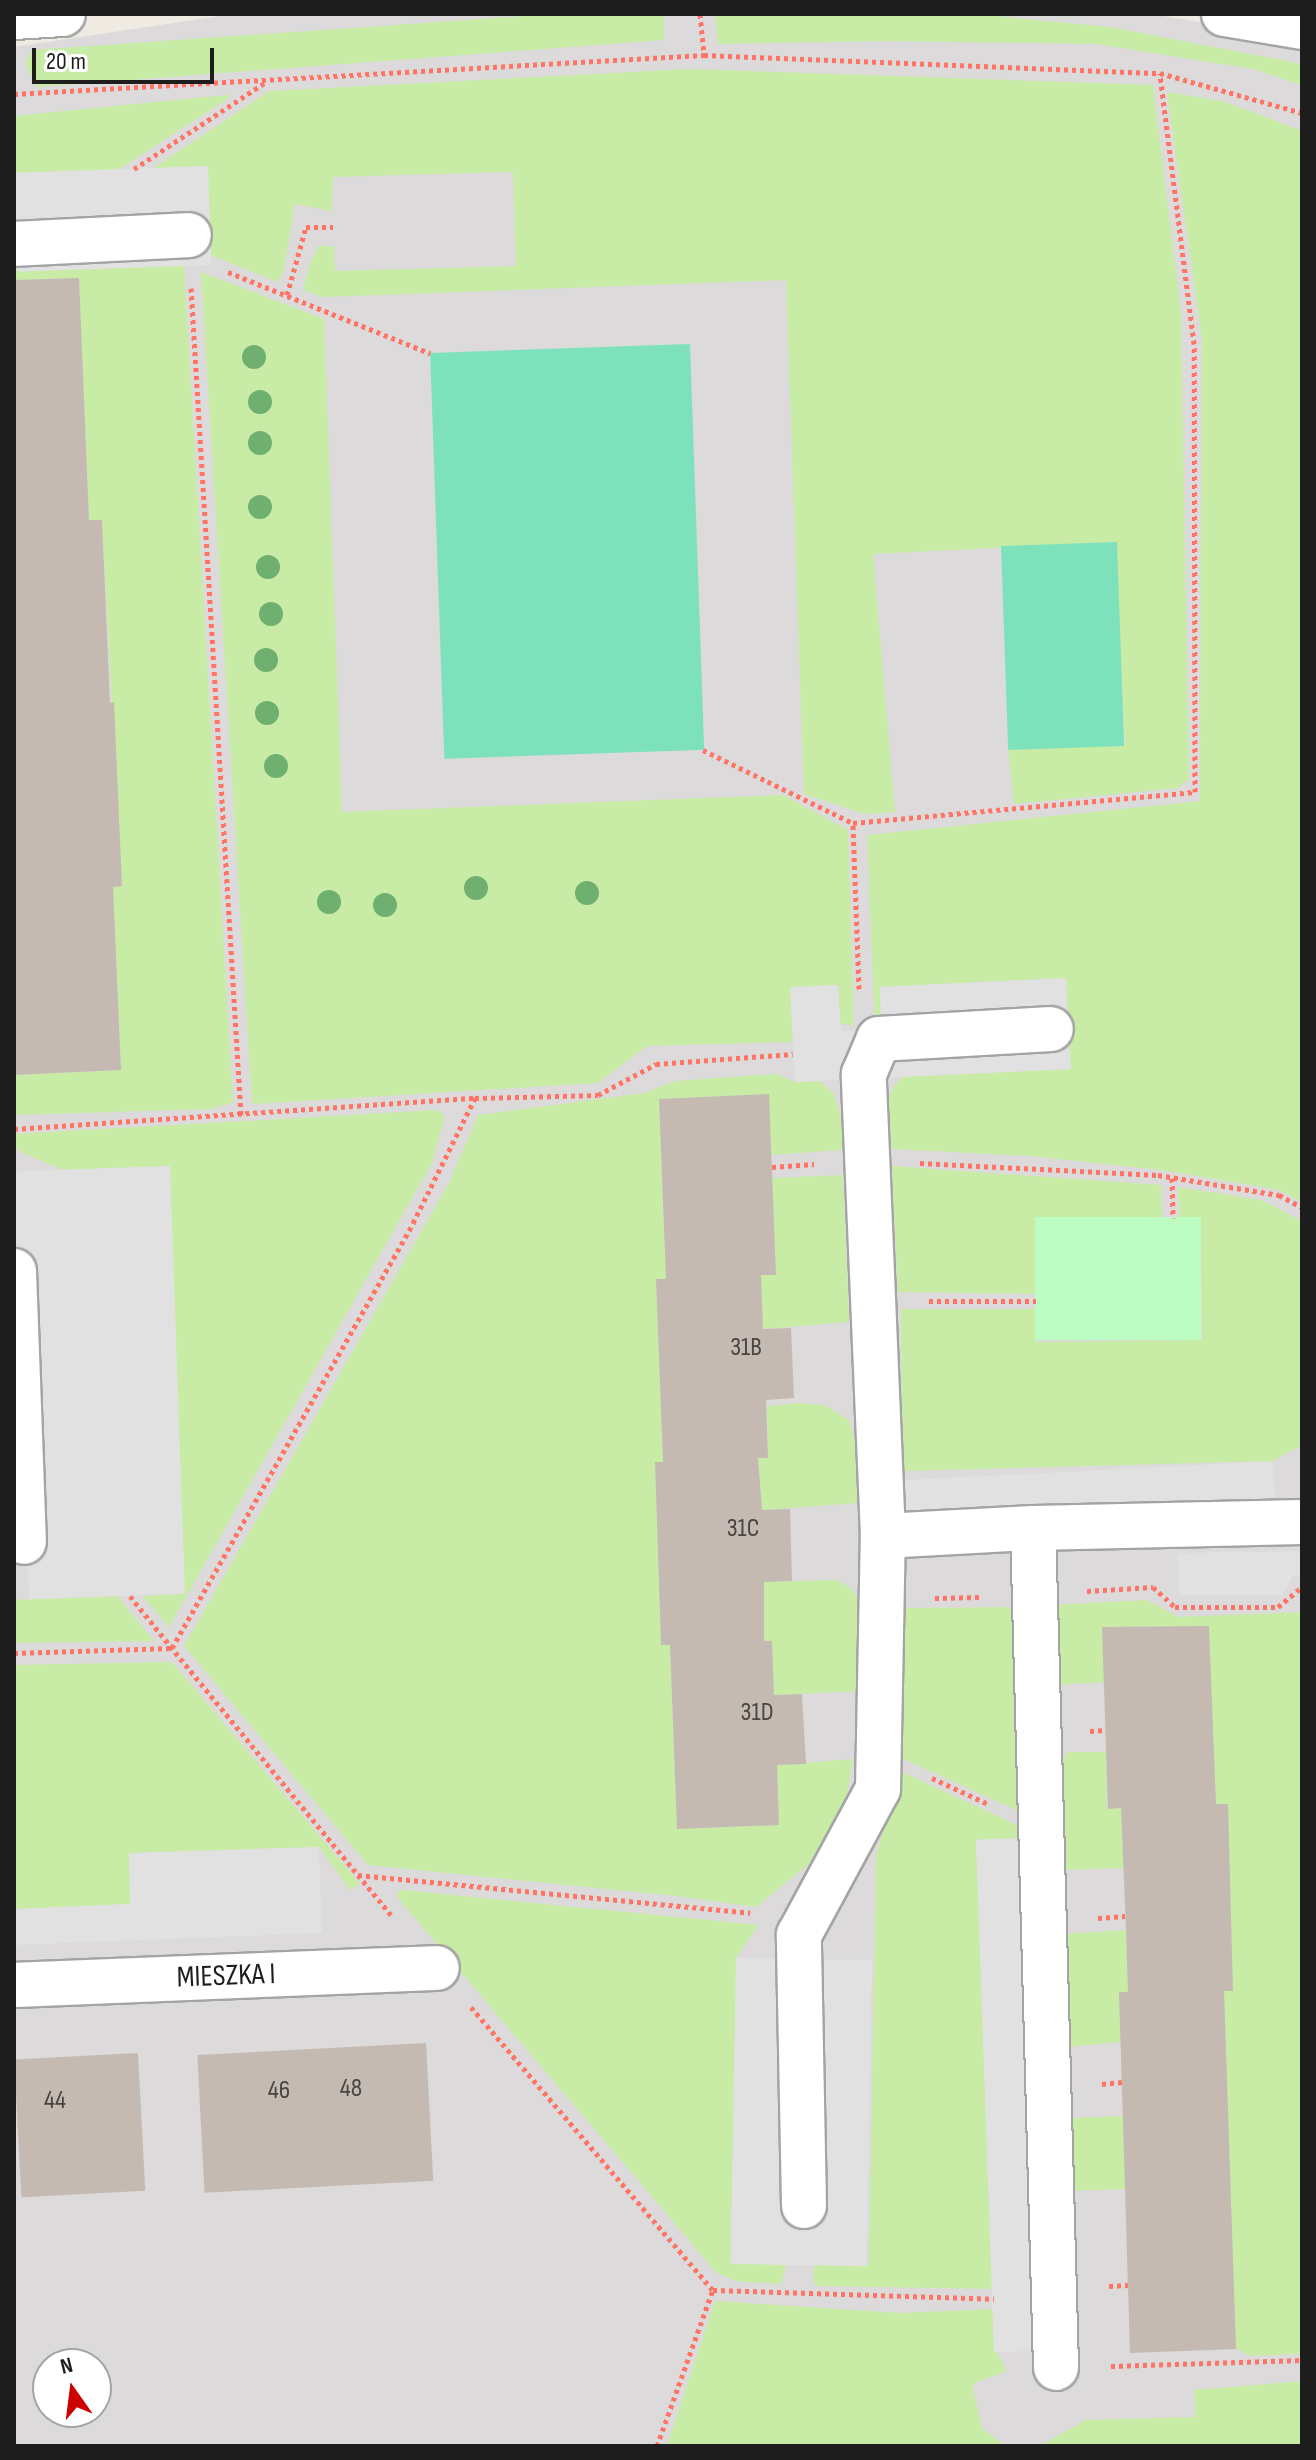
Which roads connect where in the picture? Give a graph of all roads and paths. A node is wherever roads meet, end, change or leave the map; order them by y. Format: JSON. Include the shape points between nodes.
{"nodes":[{"id":1,"x":63,"y":14,"type":"edge"},
{"id":2,"x":700,"y":14,"type":"edge"},
{"id":3,"x":1224,"y":14,"type":"edge"},
{"id":4,"x":14,"y":17,"type":"edge"},
{"id":5,"x":1302,"y":27,"type":"edge"},
{"id":6,"x":704,"y":55,"type":"junction"},
{"id":7,"x":1160,"y":73,"type":"junction"},
{"id":8,"x":269,"y":80,"type":"junction"},
{"id":9,"x":14,"y":94,"type":"edge"},
{"id":10,"x":1302,"y":113,"type":"edge"},
{"id":11,"x":134,"y":169,"type":"dead end"},
{"id":12,"x":333,"y":227,"type":"dead end"},
{"id":13,"x":14,"y":244,"type":"edge"},
{"id":14,"x":189,"y":246,"type":"junction"},
{"id":15,"x":287,"y":295,"type":"junction"},
{"id":16,"x":430,"y":353,"type":"dead end"},
{"id":17,"x":703,"y":750,"type":"dead end"},
{"id":18,"x":853,"y":823,"type":"junction"},
{"id":19,"x":859,"y":992,"type":"dead end"},
{"id":20,"x":1051,"y":1029,"type":"dead end"},
{"id":21,"x":793,"y":1054,"type":"dead end"},
{"id":22,"x":475,"y":1098,"type":"junction"},
{"id":23,"x":241,"y":1114,"type":"junction"},
{"id":24,"x":14,"y":1129,"type":"edge"},
{"id":25,"x":867,"y":1161,"type":"junction"},
{"id":26,"x":772,"y":1167,"type":"dead end"},
{"id":27,"x":1172,"y":1178,"type":"junction"},
{"id":28,"x":1302,"y":1207,"type":"edge"},
{"id":29,"x":1173,"y":1218,"type":"dead end"},
{"id":30,"x":14,"y":1271,"type":"edge"},
{"id":31,"x":873,"y":1301,"type":"junction"},
{"id":32,"x":1036,"y":1301,"type":"dead end"},
{"id":33,"x":1302,"y":1522,"type":"edge"},
{"id":34,"x":1033,"y":1528,"type":"junction"},
{"id":35,"x":883,"y":1536,"type":"junction"},
{"id":36,"x":24,"y":1542,"type":"dead end"},
{"id":37,"x":1302,"y":1587,"type":"edge"},
{"id":38,"x":1035,"y":1595,"type":"junction"},
{"id":39,"x":130,"y":1596,"type":"dead end"},
{"id":40,"x":882,"y":1600,"type":"junction"},
{"id":41,"x":172,"y":1648,"type":"junction"},
{"id":42,"x":14,"y":1653,"type":"edge"},
{"id":43,"x":880,"y":1754,"type":"junction"},
{"id":44,"x":1042,"y":1830,"type":"junction"},
{"id":45,"x":357,"y":1875,"type":"junction"},
{"id":46,"x":811,"y":1919,"type":"junction"},
{"id":47,"x":437,"y":1968,"type":"junction"},
{"id":48,"x":14,"y":1985,"type":"edge"},
{"id":49,"x":804,"y":2206,"type":"dead end"},
{"id":50,"x":713,"y":2290,"type":"junction"},
{"id":51,"x":994,"y":2299,"type":"dead end"},
{"id":52,"x":1302,"y":2360,"type":"edge"},
{"id":53,"x":1056,"y":2368,"type":"joint"},
{"id":54,"x":657,"y":2446,"type":"edge"}],
"edges":[{"from":1,"to":4,"type":"street"},
{"from":2,"to":6,"type":"path"},
{"from":3,"to":5,"type":"street"},
{"from":6,"to":7,"type":"path"},
{"from":6,"to":8,"type":"path"},
{"from":7,"to":10,"type":"path"},
{"from":7,"to":18,"type":"path","via":[[1194,344],[1195,792]]},
{"from":8,"to":9,"type":"path"},
{"from":8,"to":11,"type":"path"},
{"from":12,"to":15,"type":"path","via":[[306,227]]},
{"from":13,"to":14,"type":"street"},
{"from":14,"to":15,"type":"path"},
{"from":14,"to":23,"type":"path"},
{"from":15,"to":16,"type":"path"},
{"from":17,"to":18,"type":"path"},
{"from":18,"to":19,"type":"path"},
{"from":20,"to":25,"type":"street","via":[[879,1039],[864,1074]]},
{"from":21,"to":22,"type":"path","via":[[656,1064],[598,1095]]},
{"from":22,"to":23,"type":"path"},
{"from":22,"to":41,"type":"path","via":[[413,1223]]},
{"from":23,"to":24,"type":"path"},
{"from":25,"to":26,"type":"path"},
{"from":25,"to":27,"type":"path"},
{"from":25,"to":31,"type":"street"},
{"from":27,"to":28,"type":"path","via":[[1279,1195]]},
{"from":27,"to":29,"type":"path"},
{"from":30,"to":36,"type":"street"},
{"from":31,"to":32,"type":"path"},
{"from":31,"to":35,"type":"street"},
{"from":33,"to":34,"type":"street"},
{"from":34,"to":35,"type":"street"},
{"from":34,"to":38,"type":"street"},
{"from":35,"to":40,"type":"street"},
{"from":37,"to":38,"type":"path","via":[[1278,1607],[1175,1607],[1153,1587]]},
{"from":38,"to":40,"type":"path"},
{"from":38,"to":44,"type":"street"},
{"from":39,"to":41,"type":"path"},
{"from":40,"to":43,"type":"street"},
{"from":41,"to":42,"type":"path"},
{"from":41,"to":45,"type":"path"},
{"from":43,"to":44,"type":"path"},
{"from":43,"to":46,"type":"street","via":[[878,1789]]},
{"from":44,"to":53,"type":"street"},
{"from":45,"to":46,"type":"path"},
{"from":45,"to":47,"type":"path"},
{"from":46,"to":49,"type":"street","via":[[799,1935]]},
{"from":47,"to":48,"type":"street","name":"MIESZKA I"},
{"from":47,"to":50,"type":"path"},
{"from":50,"to":51,"type":"path"},
{"from":50,"to":54,"type":"path"},
{"from":52,"to":53,"type":"path"}]}
